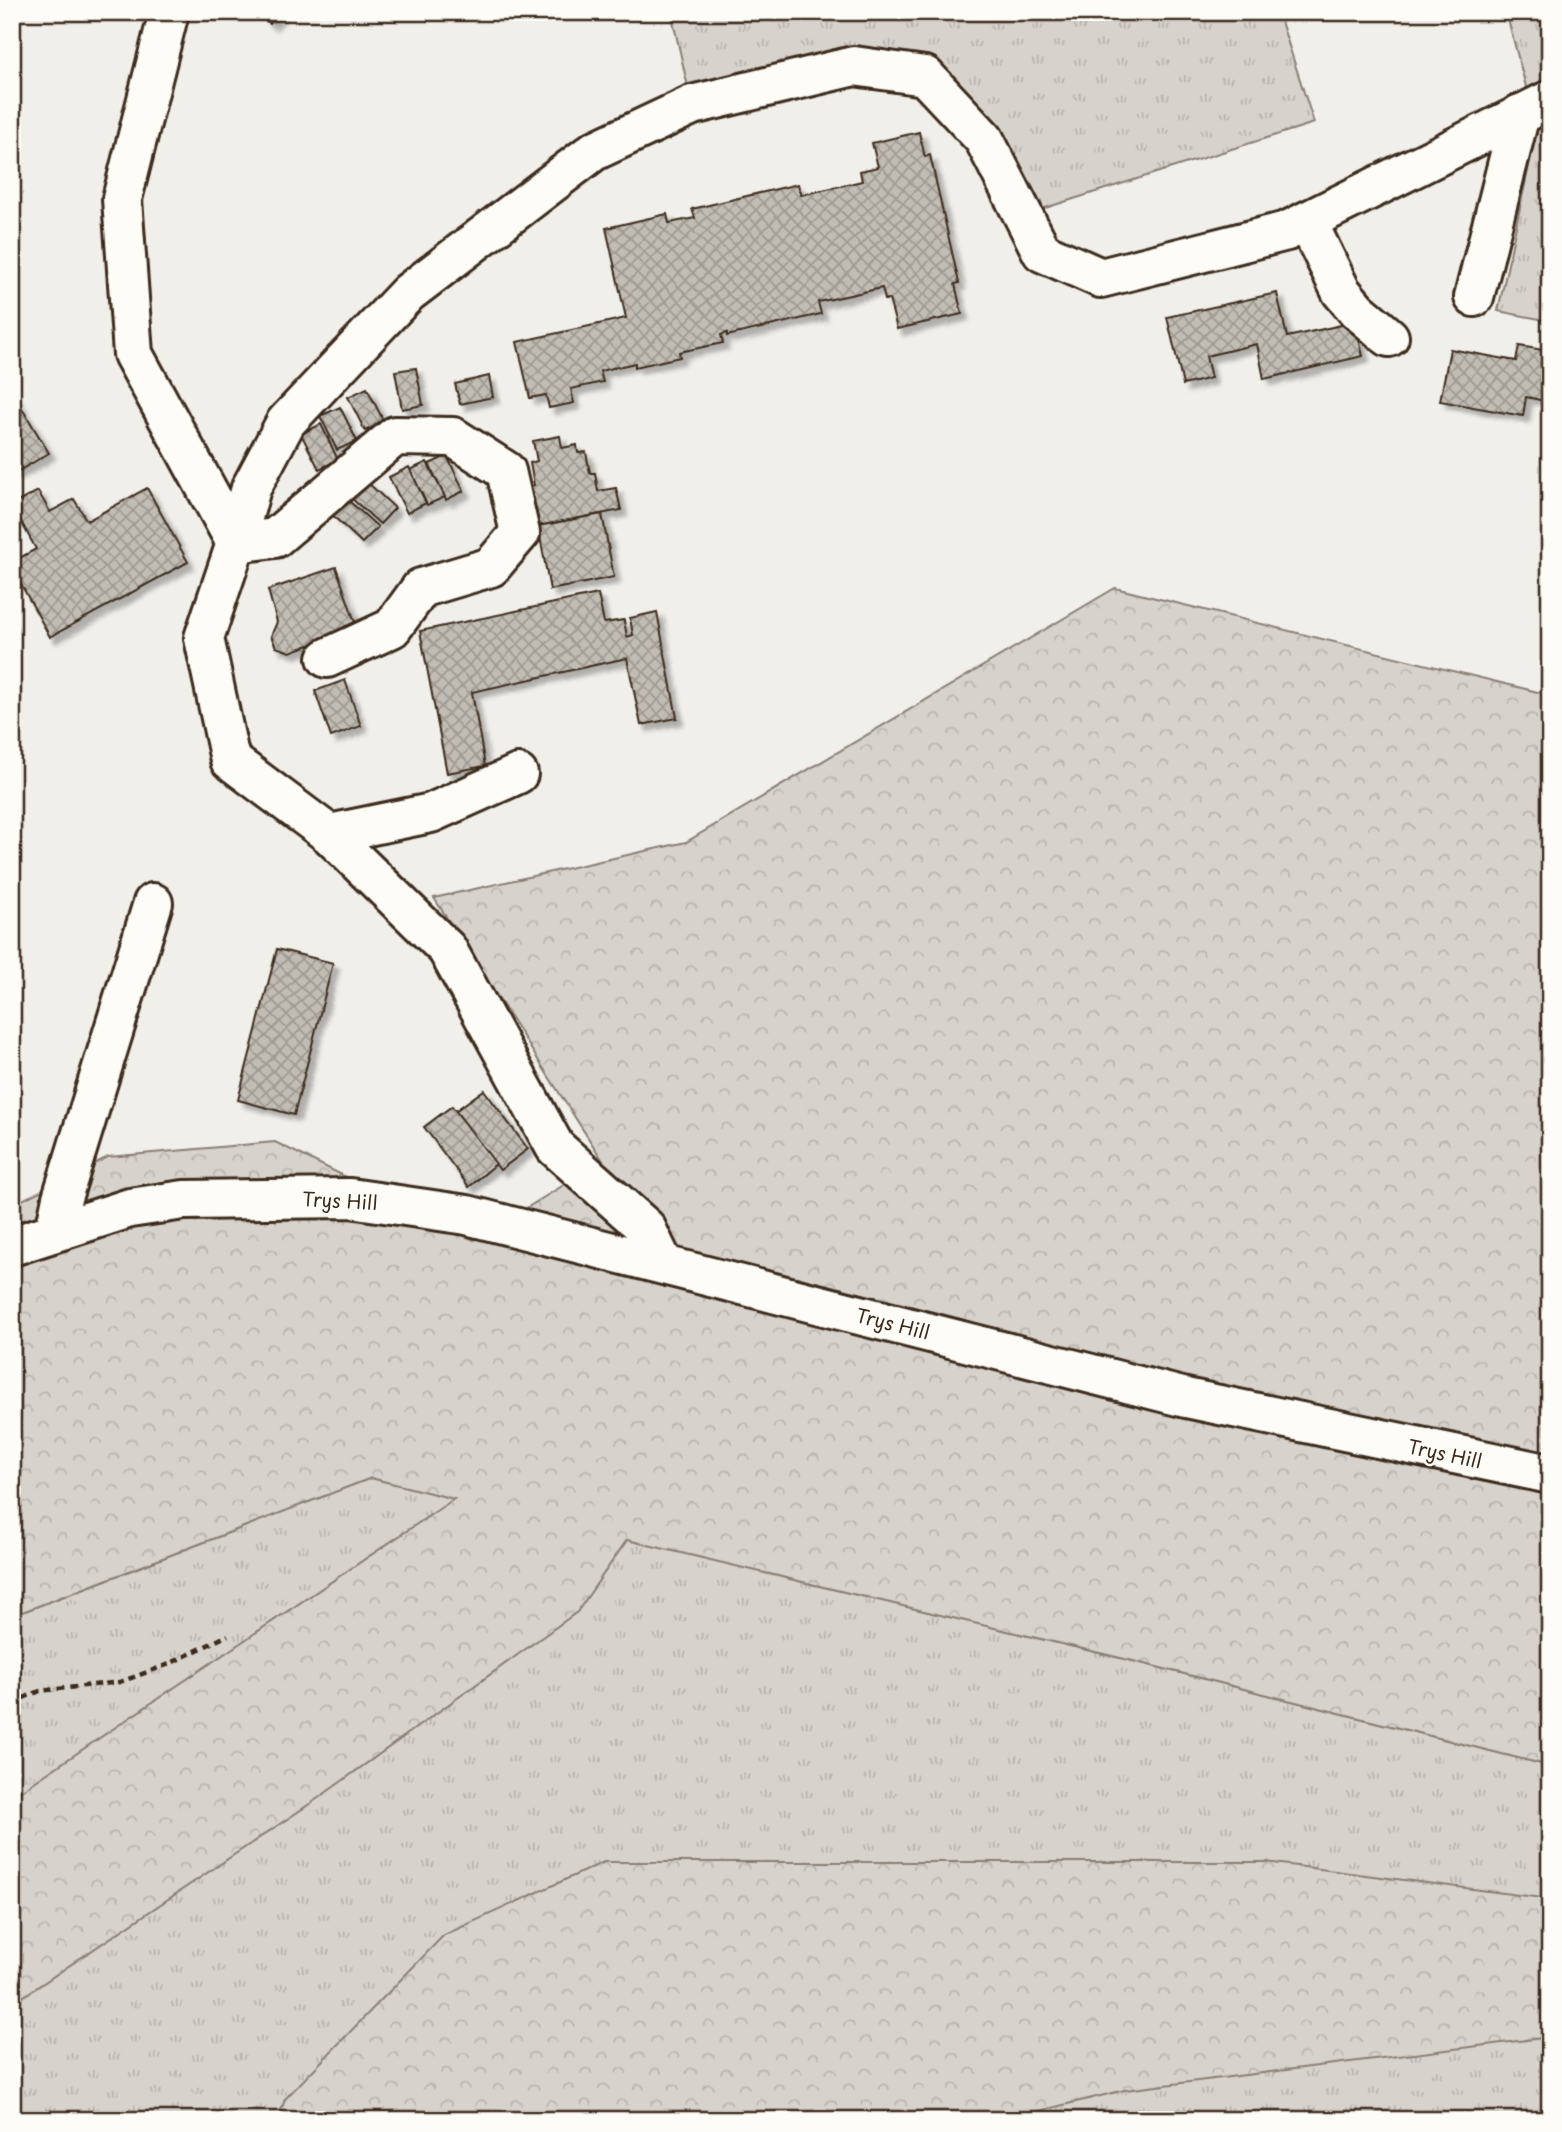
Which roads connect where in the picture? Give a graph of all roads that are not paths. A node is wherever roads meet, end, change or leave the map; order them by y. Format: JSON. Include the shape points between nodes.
{"nodes":[{"id":1,"x":169,"y":12,"type":"edge"},
{"id":2,"x":1535,"y":107,"type":"edge"},
{"id":3,"x":1307,"y":221,"type":"junction"},
{"id":4,"x":1474,"y":297,"type":"dead end"},
{"id":5,"x":1389,"y":337,"type":"dead end"},
{"id":6,"x":236,"y":543,"type":"junction"},
{"id":7,"x":327,"y":658,"type":"dead end"},
{"id":8,"x":519,"y":774,"type":"dead end"},
{"id":9,"x":329,"y":834,"type":"junction"},
{"id":10,"x":153,"y":903,"type":"dead end"},
{"id":11,"x":55,"y":1231,"type":"junction"},
{"id":12,"x":12,"y":1246,"type":"edge"},
{"id":13,"x":663,"y":1264,"type":"junction"},
{"id":14,"x":1545,"y":1474,"type":"edge"}],
"edges":[{"from":1,"to":6,"type":"main road","via":[[122,199],[133,354]]},
{"from":2,"to":3,"type":"main road"},
{"from":2,"to":4,"type":"main road"},
{"from":3,"to":5,"type":"main road","via":[[1341,290]]},
{"from":3,"to":6,"type":"main road","via":[[1287,231],[1101,278],[1042,252],[984,139],[925,76],[854,66],[692,105],[594,151],[408,293],[286,422],[251,488]]},
{"from":6,"to":7,"type":"main road","via":[[275,538],[395,436],[453,437],[506,471],[520,533],[491,567],[421,588],[392,628]]},
{"from":6,"to":9,"type":"main road","via":[[204,638],[230,760]]},
{"from":8,"to":9,"type":"main road","via":[[431,813]]},
{"from":9,"to":13,"type":"main road","via":[[447,949],[555,1147],[646,1228]]},
{"from":10,"to":11,"type":"main road"},
{"from":11,"to":12,"type":"main road","name":"Trys Hill"},
{"from":11,"to":13,"type":"main road","name":"Trys Hill","via":[[130,1208],[184,1200],[350,1198],[467,1214]]},
{"from":13,"to":14,"type":"main road","name":"Trys Hill","via":[[1186,1398]]}]}
